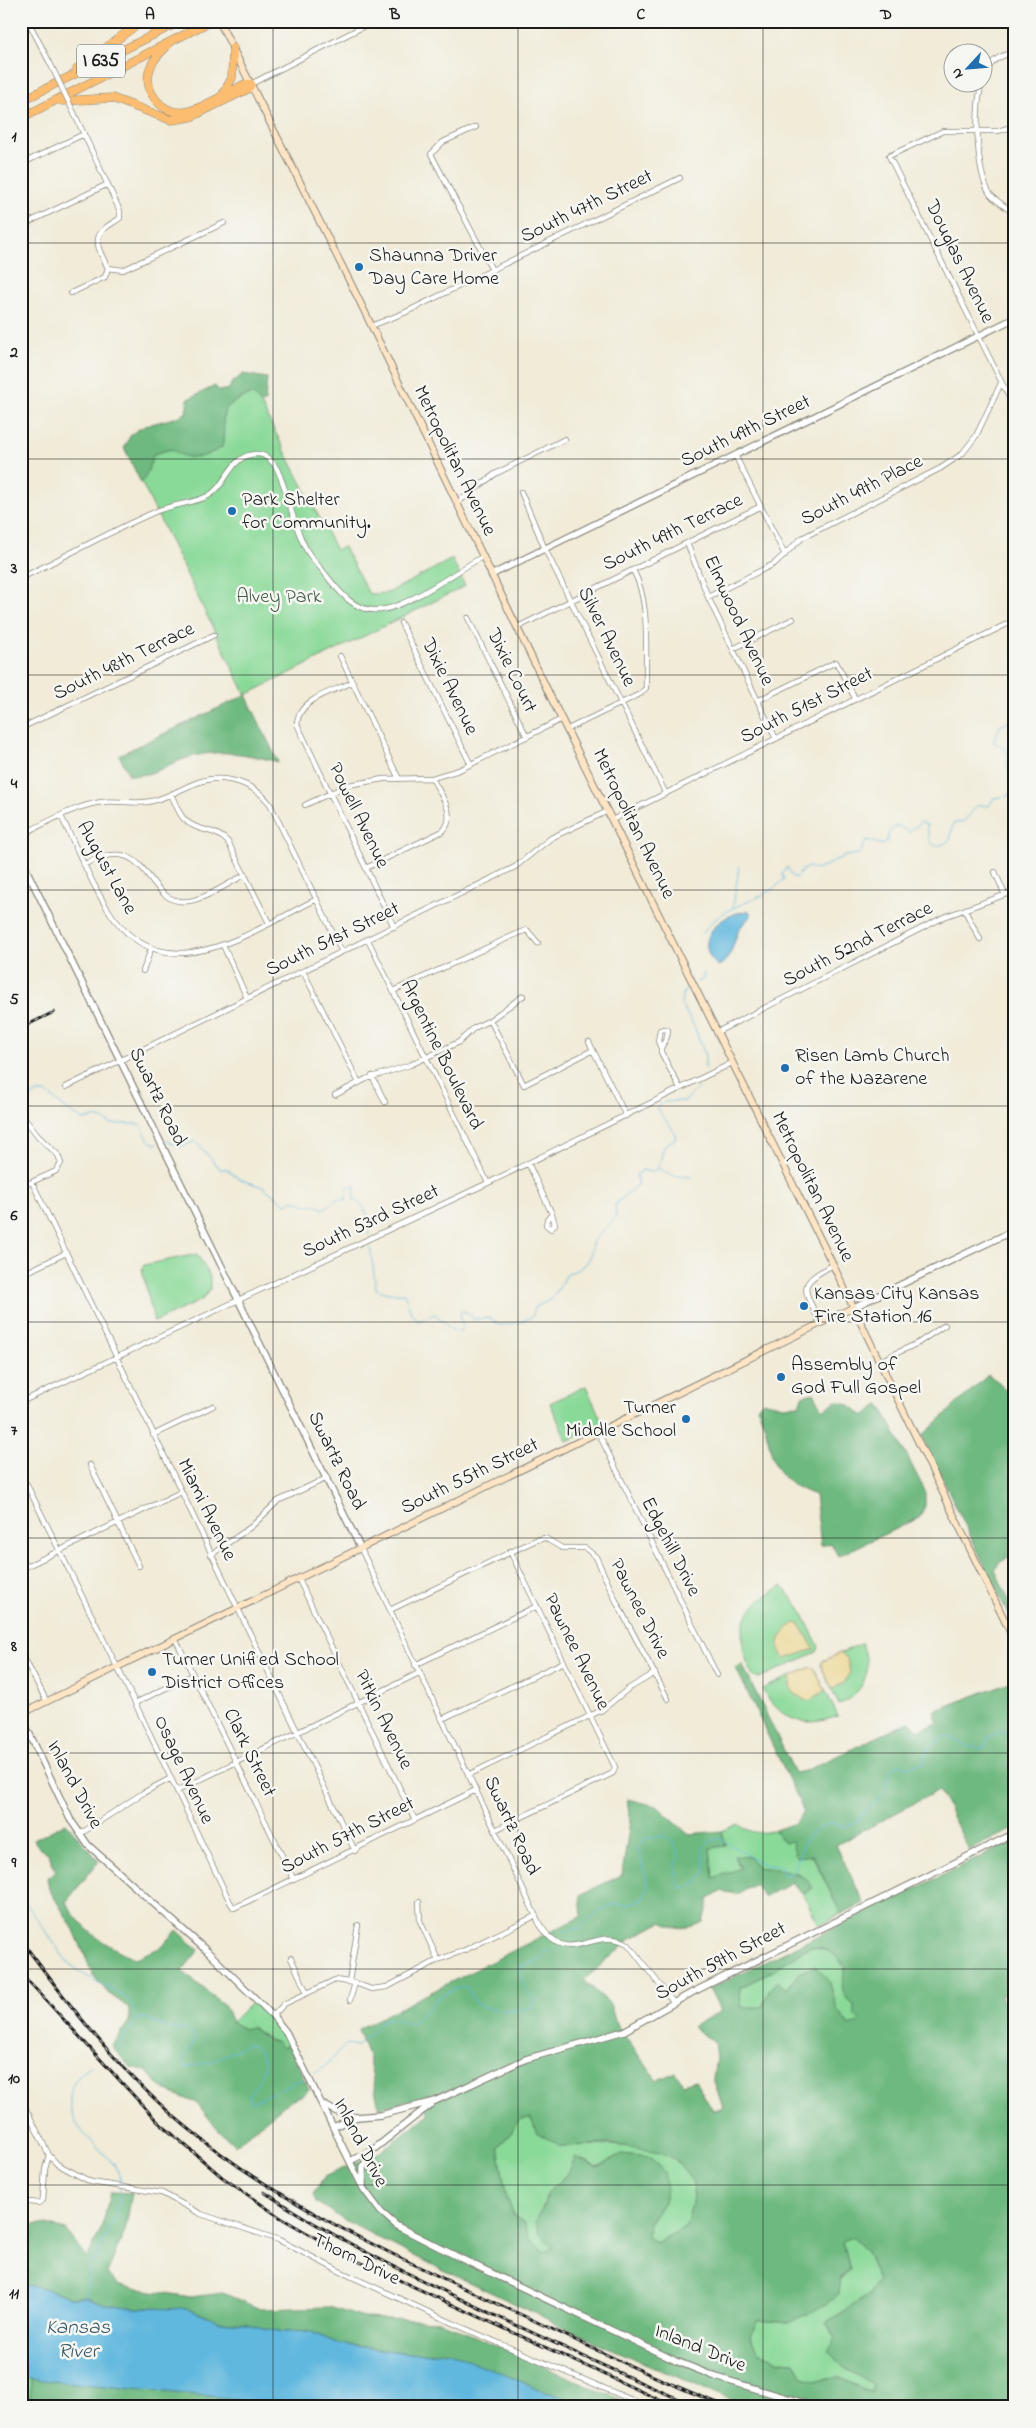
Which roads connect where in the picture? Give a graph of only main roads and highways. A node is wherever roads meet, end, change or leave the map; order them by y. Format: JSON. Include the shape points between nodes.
{"nodes":[{"id":1,"x":142,"y":21,"type":"edge"},
{"id":2,"x":181,"y":21,"type":"edge"},
{"id":3,"x":211,"y":21,"type":"edge"},
{"id":4,"x":219,"y":21,"type":"edge"},
{"id":5,"x":169,"y":43,"type":"junction"},
{"id":6,"x":233,"y":48,"type":"junction"},
{"id":7,"x":66,"y":79,"type":"junction"},
{"id":8,"x":251,"y":84,"type":"junction"},
{"id":9,"x":223,"y":94,"type":"junction"},
{"id":10,"x":21,"y":100,"type":"edge"},
{"id":11,"x":55,"y":101,"type":"junction"},
{"id":12,"x":21,"y":118,"type":"edge"},
{"id":13,"x":852,"y":1308,"type":"junction"},
{"id":14,"x":1015,"y":1642,"type":"edge"},
{"id":15,"x":21,"y":1715,"type":"edge"},
{"id":16,"x":21,"y":1728,"type":"edge"},
{"id":17,"x":28,"y":1732,"type":"road end"}],
"edges":[{"from":1,"to":7,"type":"highway"},
{"from":2,"to":7,"type":"highway","number":"I 635"},
{"from":3,"to":5,"type":"highway","number":"I 635"},
{"from":4,"to":6,"type":"main road","name":"Metropolitan Avenue"},
{"from":5,"to":9,"type":"highway","via":[[153,62],[148,79],[152,96],[160,104],[167,109],[185,112]]},
{"from":5,"to":11,"type":"highway","number":"I 635"},
{"from":6,"to":8,"type":"main road","name":"Metropolitan Avenue"},
{"from":6,"to":9,"type":"highway","via":[[232,78]]},
{"from":7,"to":10,"type":"highway","number":"I 635"},
{"from":8,"to":9,"type":"highway"},
{"from":8,"to":11,"type":"highway","via":[[248,89],[184,119],[157,116],[112,98]]},
{"from":8,"to":13,"type":"main road","name":"Metropolitan Avenue"},
{"from":11,"to":12,"type":"highway","number":"I 635"},
{"from":13,"to":14,"type":"main road","name":"Metropolitan Avenue"},
{"from":13,"to":15,"type":"main road","name":"South 55th Street"},
{"from":16,"to":17,"type":"main road"}]}
